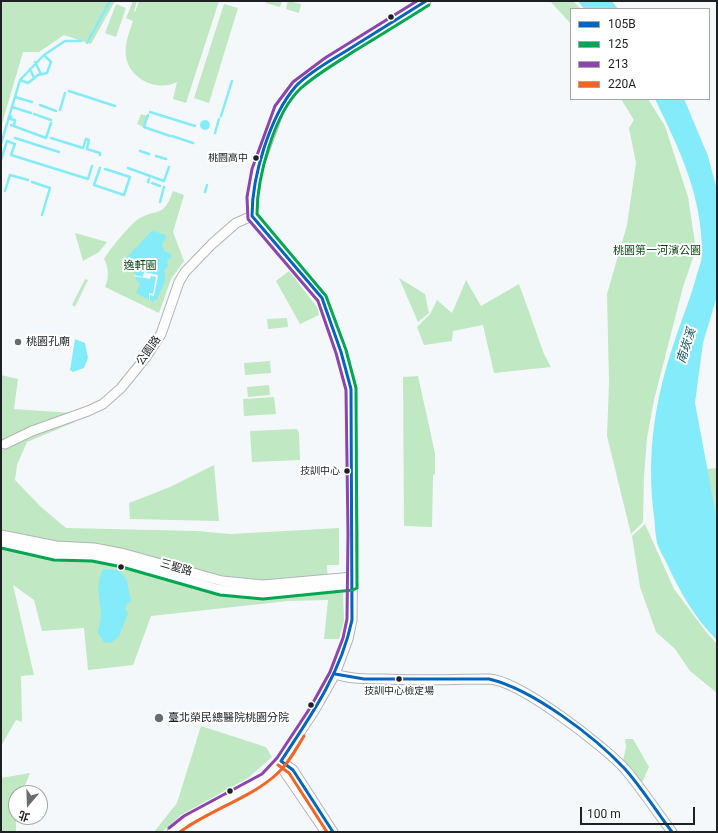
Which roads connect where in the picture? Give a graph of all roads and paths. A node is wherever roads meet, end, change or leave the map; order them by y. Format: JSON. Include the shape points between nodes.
{"nodes":[{"id":1,"x":426,"y":1,"type":"edge"},
{"id":2,"x":252,"y":216,"type":"junction"},
{"id":3,"x":6,"y":444,"type":"dead end"},
{"id":4,"x":1,"y":534,"type":"edge"},
{"id":5,"x":1,"y":543,"type":"edge"},
{"id":6,"x":353,"y":581,"type":"junction"},
{"id":7,"x":335,"y":674,"type":"junction"},
{"id":8,"x":282,"y":761,"type":"junction"},
{"id":9,"x":172,"y":832,"type":"edge"},
{"id":10,"x":326,"y":832,"type":"edge"},
{"id":11,"x":333,"y":832,"type":"edge"},
{"id":12,"x":672,"y":832,"type":"edge"}],
"edges":[{"from":1,"to":2,"type":"street","via":[[328,62],[293,90],[280,108],[257,170]]},
{"from":2,"to":3,"type":"street","name":"公園路","via":[[240,221],[212,244],[185,272],[161,334],[121,388],[103,404],[32,431]]},
{"from":2,"to":6,"type":"street","via":[[322,298],[341,352],[351,389]]},
{"from":4,"to":6,"type":"street","name":"三聖路","via":[[56,546],[94,548],[125,554],[222,581],[263,585]]},
{"from":5,"to":6,"type":"street","name":"三聖路","via":[[55,555],[93,556],[220,590],[263,594]]},
{"from":6,"to":7,"type":"street","via":[[352,620]]},
{"from":7,"to":8,"type":"street"},
{"from":7,"to":12,"type":"street","via":[[346,678],[491,679],[508,683],[529,694],[607,752],[625,769]]},
{"from":8,"to":9,"type":"street","via":[[265,778],[186,820]]},
{"from":8,"to":10,"type":"street","via":[[284,771]]},
{"from":8,"to":11,"type":"street","via":[[293,769]]}]}
